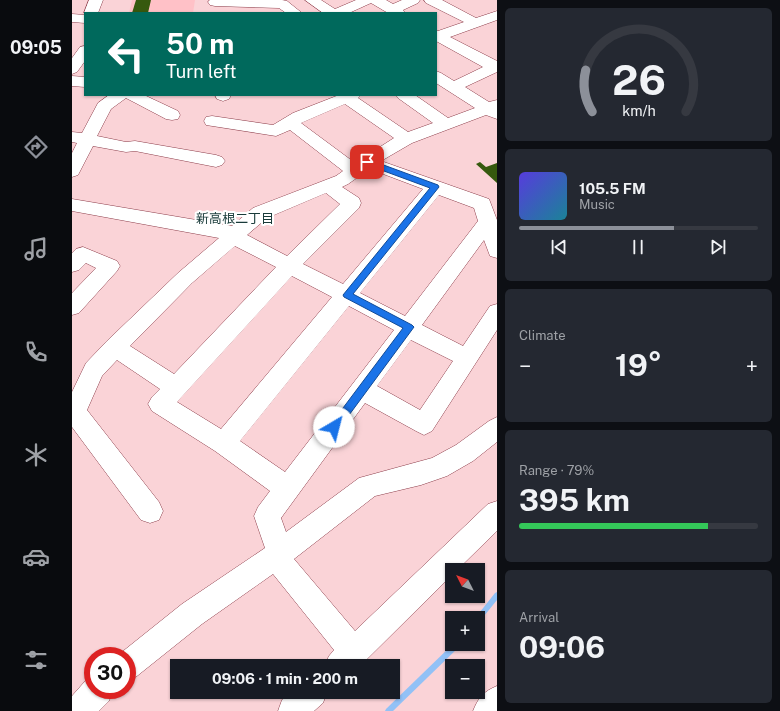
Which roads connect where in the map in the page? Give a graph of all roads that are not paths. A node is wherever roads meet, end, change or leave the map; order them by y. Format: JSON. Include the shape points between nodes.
{"nodes":[{"id":1,"x":96,"y":0,"type":"edge"},
{"id":2,"x":312,"y":0,"type":"edge"},
{"id":3,"x":366,"y":0,"type":"edge"},
{"id":4,"x":376,"y":0,"type":"edge"},
{"id":5,"x":414,"y":0,"type":"edge"},
{"id":6,"x":431,"y":0,"type":"edge"},
{"id":7,"x":287,"y":2,"type":"edge"},
{"id":8,"x":215,"y":5,"type":"edge"},
{"id":9,"x":90,"y":12,"type":"edge"},
{"id":10,"x":267,"y":12,"type":"edge"},
{"id":11,"x":294,"y":12,"type":"edge"},
{"id":12,"x":330,"y":12,"type":"edge"},
{"id":13,"x":340,"y":12,"type":"edge"},
{"id":14,"x":396,"y":12,"type":"edge"},
{"id":15,"x":497,"y":15,"type":"edge"},
{"id":16,"x":72,"y":18,"type":"edge"},
{"id":17,"x":84,"y":19,"type":"edge"},
{"id":18,"x":476,"y":23,"type":"junction"},
{"id":19,"x":437,"y":36,"type":"edge"},
{"id":20,"x":72,"y":49,"type":"edge"},
{"id":21,"x":84,"y":50,"type":"edge"},
{"id":22,"x":84,"y":51,"type":"edge"},
{"id":23,"x":496,"y":67,"type":"edge"},
{"id":24,"x":72,"y":69,"type":"edge"},
{"id":25,"x":437,"y":77,"type":"edge"},
{"id":26,"x":72,"y":81,"type":"edge"},
{"id":27,"x":84,"y":82,"type":"edge"},
{"id":28,"x":453,"y":87,"type":"junction"},
{"id":29,"x":119,"y":96,"type":"edge"},
{"id":30,"x":134,"y":96,"type":"edge"},
{"id":31,"x":350,"y":96,"type":"edge"},
{"id":32,"x":405,"y":96,"type":"edge"},
{"id":33,"x":494,"y":109,"type":"edge"},
{"id":34,"x":172,"y":115,"type":"dead end"},
{"id":35,"x":212,"y":121,"type":"dead end"},
{"id":36,"x":290,"y":122,"type":"junction"},
{"id":37,"x":446,"y":124,"type":"junction"},
{"id":38,"x":79,"y":138,"type":"edge"},
{"id":39,"x":406,"y":139,"type":"junction"},
{"id":40,"x":216,"y":162,"type":"dead end"},
{"id":41,"x":361,"y":166,"type":"junction"},
{"id":42,"x":72,"y":171,"type":"edge"},
{"id":43,"x":328,"y":186,"type":"junction"},
{"id":44,"x":435,"y":187,"type":"junction"},
{"id":45,"x":72,"y":205,"type":"edge"},
{"id":46,"x":488,"y":220,"type":"junction"},
{"id":47,"x":234,"y":235,"type":"junction"},
{"id":48,"x":497,"y":251,"type":"edge"},
{"id":49,"x":72,"y":265,"type":"edge"},
{"id":50,"x":290,"y":265,"type":"junction"},
{"id":51,"x":347,"y":295,"type":"junction"},
{"id":52,"x":72,"y":307,"type":"edge"},
{"id":53,"x":497,"y":312,"type":"edge"},
{"id":54,"x":409,"y":327,"type":"junction"},
{"id":55,"x":115,"y":347,"type":"junction"},
{"id":56,"x":466,"y":358,"type":"junction"},
{"id":57,"x":175,"y":387,"type":"junction"},
{"id":58,"x":363,"y":390,"type":"junction"},
{"id":59,"x":73,"y":414,"type":"edge"},
{"id":60,"x":497,"y":428,"type":"edge"},
{"id":61,"x":224,"y":442,"type":"junction"},
{"id":62,"x":287,"y":489,"type":"junction"},
{"id":63,"x":150,"y":511,"type":"dead end"},
{"id":64,"x":497,"y":513,"type":"edge"},
{"id":65,"x":278,"y":554,"type":"junction"},
{"id":66,"x":136,"y":659,"type":"edge"},
{"id":67,"x":346,"y":659,"type":"edge"},
{"id":68,"x":90,"y":699,"type":"edge"},
{"id":69,"x":305,"y":699,"type":"edge"},
{"id":70,"x":497,"y":701,"type":"edge"},
{"id":71,"x":79,"y":711,"type":"edge"},
{"id":72,"x":293,"y":711,"type":"edge"},
{"id":73,"x":488,"y":711,"type":"edge"}],
"edges":[{"from":1,"to":9,"type":"street"},
{"from":2,"to":12,"type":"street"},
{"from":3,"to":13,"type":"street"},
{"from":4,"to":14,"type":"street"},
{"from":5,"to":14,"type":"street"},
{"from":6,"to":18,"type":"street"},
{"from":7,"to":8,"type":"street"},
{"from":7,"to":10,"type":"street"},
{"from":7,"to":11,"type":"street"},
{"from":15,"to":18,"type":"street"},
{"from":16,"to":17,"type":"street"},
{"from":18,"to":19,"type":"street"},
{"from":19,"to":23,"type":"street"},
{"from":20,"to":21,"type":"street"},
{"from":22,"to":24,"type":"street"},
{"from":23,"to":28,"type":"street"},
{"from":25,"to":28,"type":"street"},
{"from":26,"to":27,"type":"street"},
{"from":28,"to":33,"type":"street"},
{"from":29,"to":38,"type":"street","via":[[104,106]]},
{"from":30,"to":34,"type":"street"},
{"from":31,"to":36,"type":"street"},
{"from":31,"to":39,"type":"street"},
{"from":32,"to":37,"type":"street"},
{"from":33,"to":37,"type":"street"},
{"from":35,"to":36,"type":"street","via":[[276,131]]},
{"from":36,"to":41,"type":"street"},
{"from":37,"to":39,"type":"street"},
{"from":38,"to":40,"type":"street"},
{"from":38,"to":42,"type":"street"},
{"from":39,"to":41,"type":"street"},
{"from":41,"to":43,"type":"street","via":[[342,180]]},
{"from":41,"to":44,"type":"street"},
{"from":43,"to":47,"type":"street","via":[[260,213]]},
{"from":43,"to":50,"type":"street","via":[[352,203]]},
{"from":44,"to":46,"type":"street","via":[[482,204]]},
{"from":44,"to":51,"type":"street"},
{"from":45,"to":47,"type":"street"},
{"from":46,"to":48,"type":"street"},
{"from":46,"to":54,"type":"street"},
{"from":47,"to":50,"type":"street"},
{"from":47,"to":55,"type":"street","via":[[185,278]]},
{"from":49,"to":52,"type":"street","via":[[83,254],[110,266]]},
{"from":50,"to":51,"type":"street"},
{"from":50,"to":57,"type":"street"},
{"from":51,"to":54,"type":"street"},
{"from":51,"to":61,"type":"street"},
{"from":53,"to":56,"type":"street"},
{"from":54,"to":56,"type":"street"},
{"from":54,"to":58,"type":"street"},
{"from":55,"to":57,"type":"street"},
{"from":55,"to":59,"type":"street","via":[[94,370]]},
{"from":56,"to":58,"type":"street","via":[[424,424]]},
{"from":57,"to":61,"type":"street","via":[[160,404]]},
{"from":58,"to":62,"type":"street"},
{"from":59,"to":63,"type":"street"},
{"from":60,"to":65,"type":"street","via":[[456,459],[430,471],[368,486]]},
{"from":61,"to":62,"type":"street"},
{"from":62,"to":65,"type":"street","via":[[267,516]]},
{"from":64,"to":67,"type":"street"},
{"from":65,"to":66,"type":"street","via":[[192,614]]},
{"from":65,"to":67,"type":"street"},
{"from":68,"to":71,"type":"street"},
{"from":69,"to":72,"type":"street"},
{"from":70,"to":73,"type":"street"}]}
